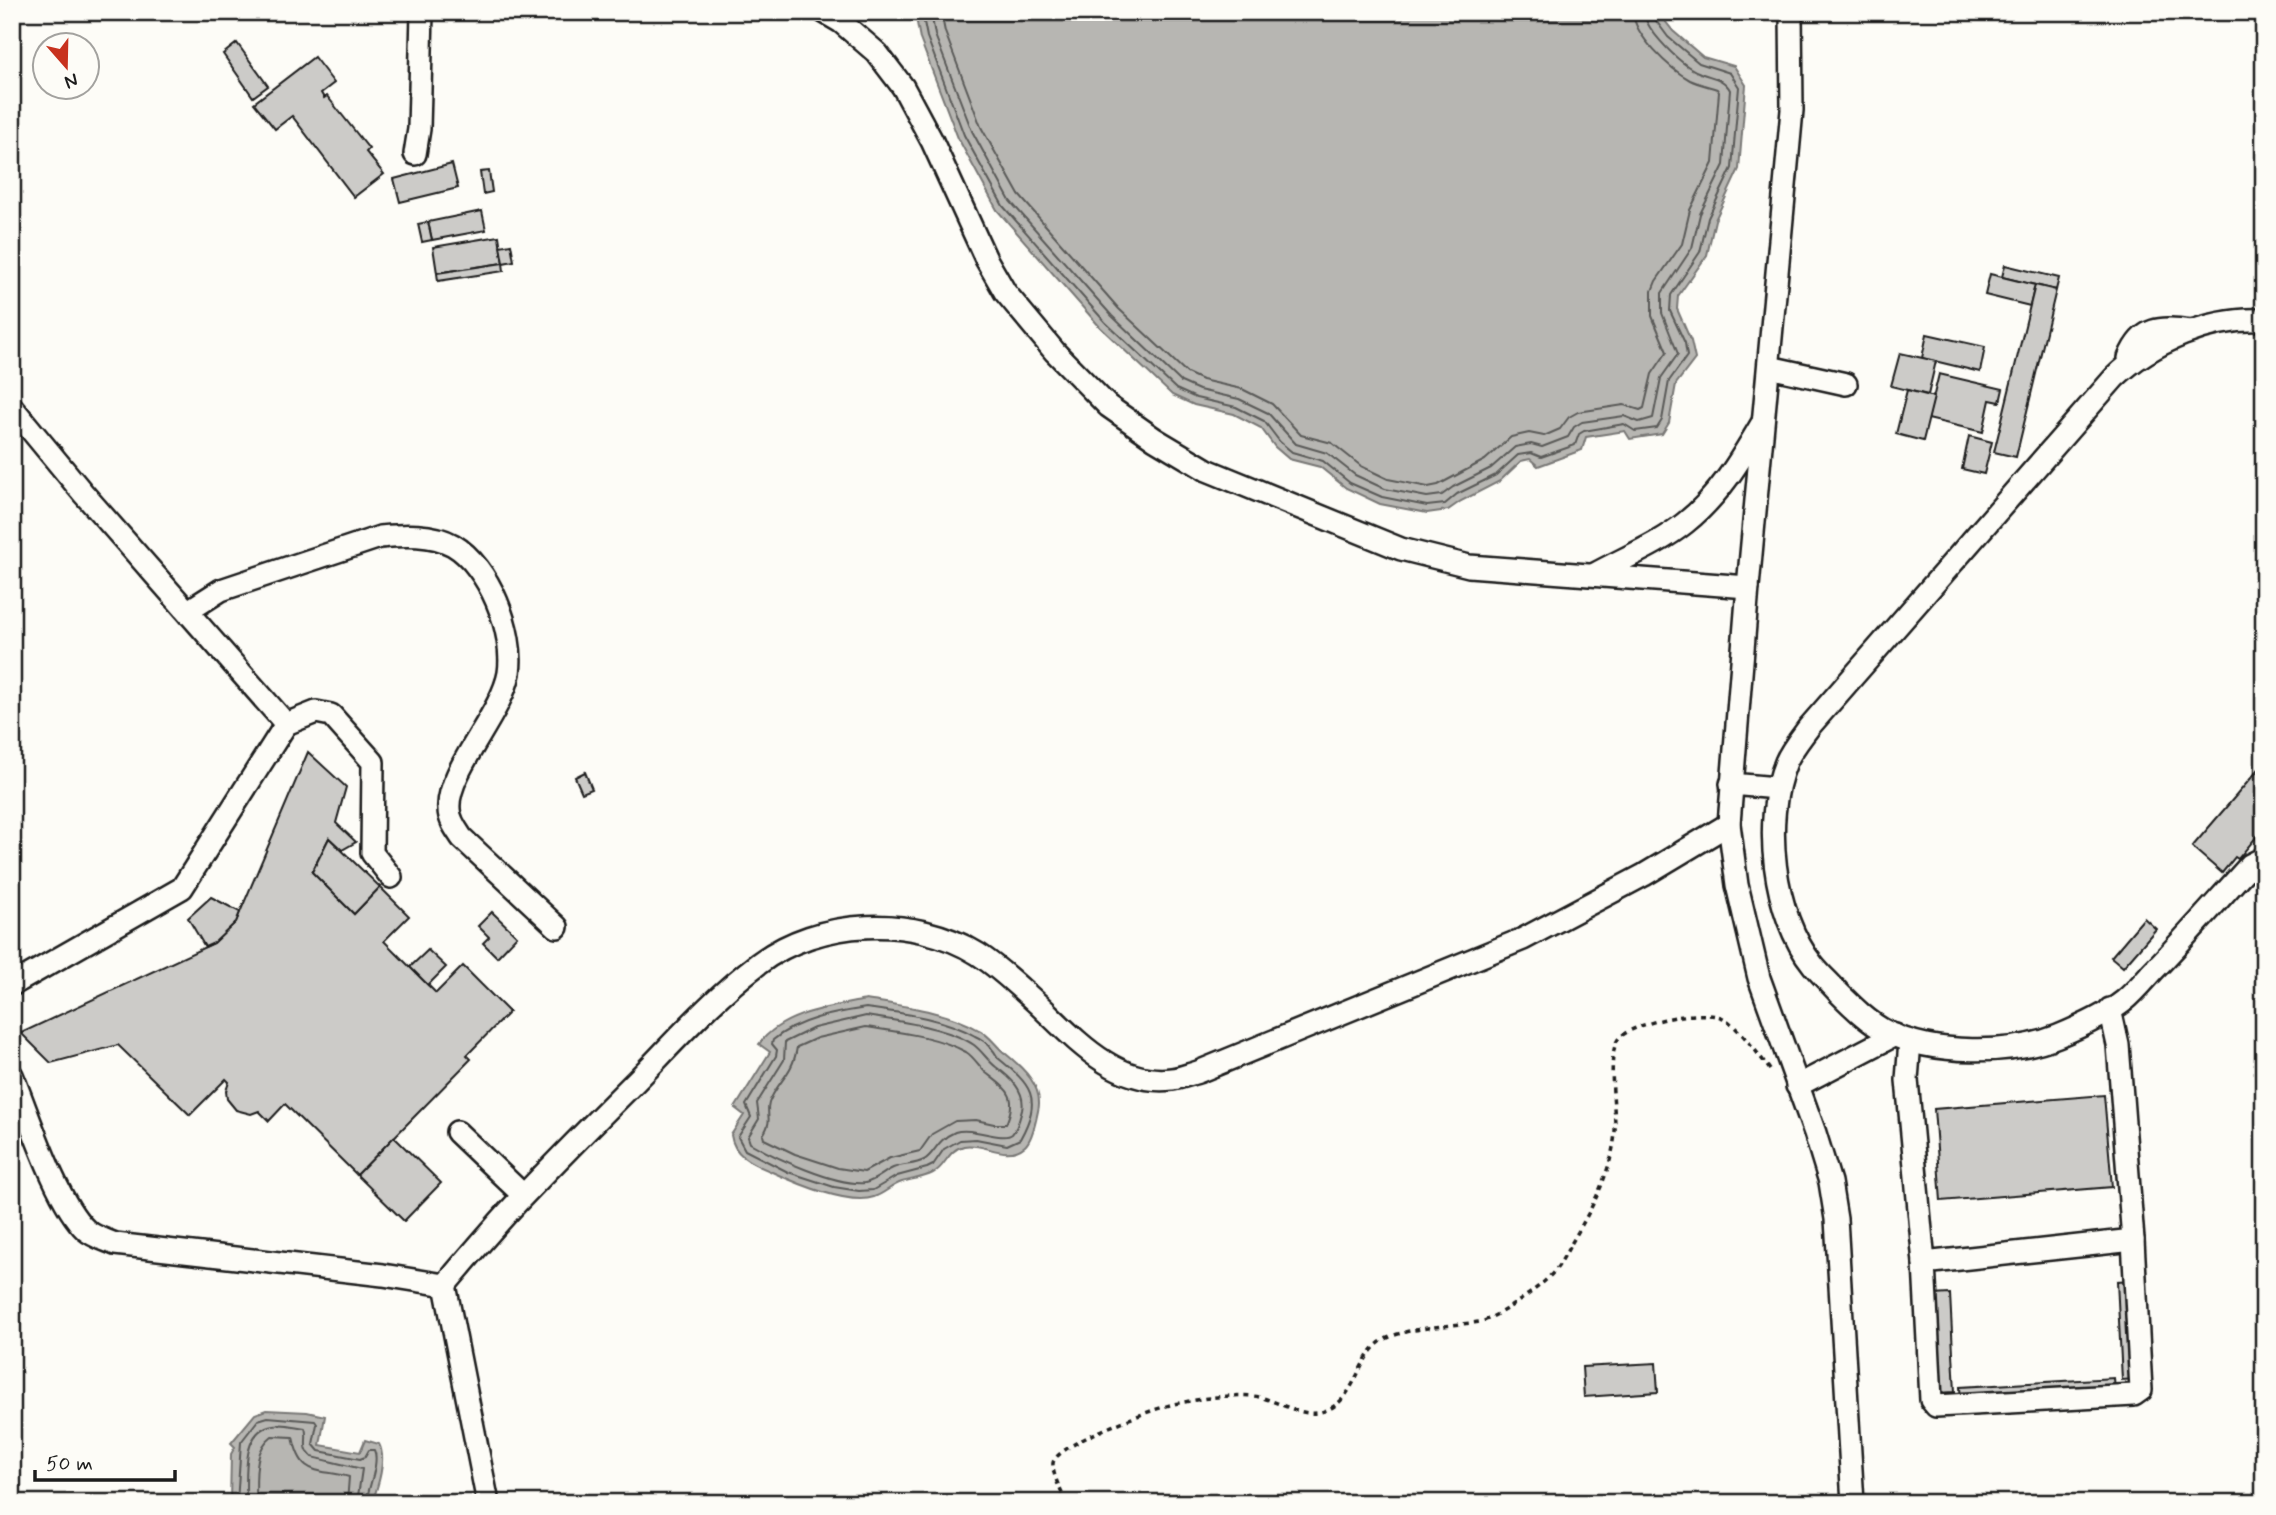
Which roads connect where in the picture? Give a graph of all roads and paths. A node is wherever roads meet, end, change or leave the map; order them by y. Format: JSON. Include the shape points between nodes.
{"nodes":[{"id":1,"x":422,"y":12,"type":"edge"},
{"id":2,"x":824,"y":12,"type":"edge"},
{"id":3,"x":1791,"y":12,"type":"edge"},
{"id":4,"x":415,"y":154,"type":"dead end"},
{"id":5,"x":2264,"y":320,"type":"edge"},
{"id":6,"x":1769,"y":367,"type":"junction"},
{"id":7,"x":1846,"y":384,"type":"dead end"},
{"id":8,"x":12,"y":407,"type":"edge"},
{"id":9,"x":1764,"y":420,"type":"junction"},
{"id":10,"x":1595,"y":574,"type":"junction"},
{"id":11,"x":1748,"y":587,"type":"junction"},
{"id":12,"x":188,"y":611,"type":"junction"},
{"id":13,"x":286,"y":724,"type":"junction"},
{"id":14,"x":1731,"y":784,"type":"junction"},
{"id":15,"x":1777,"y":788,"type":"junction"},
{"id":16,"x":1729,"y":824,"type":"junction"},
{"id":17,"x":2264,"y":858,"type":"edge"},
{"id":18,"x":391,"y":877,"type":"dead end"},
{"id":19,"x":557,"y":927,"type":"dead end"},
{"id":20,"x":12,"y":985,"type":"edge"},
{"id":21,"x":2110,"y":1009,"type":"junction"},
{"id":22,"x":1903,"y":1038,"type":"junction"},
{"id":23,"x":12,"y":1075,"type":"edge"},
{"id":24,"x":1797,"y":1086,"type":"junction"},
{"id":25,"x":457,"y":1132,"type":"dead end"},
{"id":26,"x":523,"y":1195,"type":"junction"},
{"id":27,"x":2133,"y":1240,"type":"junction"},
{"id":28,"x":1924,"y":1263,"type":"junction"},
{"id":29,"x":445,"y":1285,"type":"junction"},
{"id":30,"x":488,"y":1503,"type":"edge"},
{"id":31,"x":1066,"y":1503,"type":"edge"},
{"id":32,"x":1853,"y":1503,"type":"edge"}],
"edges":[{"from":1,"to":4,"type":"lane"},
{"from":2,"to":10,"type":"lane","via":[[877,53],[903,87],[1005,292],[1108,406],[1207,470],[1401,549],[1469,566]]},
{"from":3,"to":6,"type":"lane","via":[[1791,110]]},
{"from":5,"to":15,"type":"lane","via":[[2193,331],[2165,328],[2152,331],[2134,347],[2126,367],[1809,727],[1787,759]]},
{"from":6,"to":7,"type":"lane"},
{"from":6,"to":9,"type":"lane"},
{"from":8,"to":12,"type":"lane"},
{"from":9,"to":10,"type":"lane","via":[[1733,473],[1684,525]]},
{"from":9,"to":11,"type":"lane"},
{"from":10,"to":11,"type":"lane"},
{"from":11,"to":14,"type":"lane"},
{"from":12,"to":13,"type":"lane"},
{"from":12,"to":19,"type":"lane","via":[[221,590],[380,537],[431,538],[452,544],[467,556],[480,570],[500,611],[509,644],[509,672],[450,792],[448,810],[462,838]]},
{"from":13,"to":18,"type":"lane","via":[[316,712],[331,715],[373,762],[372,853]]},
{"from":13,"to":20,"type":"lane","via":[[182,888]]},
{"from":14,"to":15,"type":"lane"},
{"from":14,"to":16,"type":"lane"},
{"from":15,"to":22,"type":"lane","via":[[1775,860],[1794,934],[1812,964],[1851,1006]]},
{"from":16,"to":24,"type":"lane","via":[[1737,885],[1759,978]]},
{"from":16,"to":26,"type":"lane","via":[[1522,939],[1172,1079],[1131,1075],[1094,1056],[1002,971],[956,943],[894,927],[842,930],[799,941],[759,963],[738,981]]},
{"from":17,"to":21,"type":"lane","via":[[2250,865],[2163,961]]},
{"from":21,"to":22,"type":"lane","via":[[2056,1037],[2022,1047],[1940,1046]]},
{"from":21,"to":27,"type":"lane","via":[[2118,1045]]},
{"from":22,"to":24,"type":"lane"},
{"from":22,"to":28,"type":"lane"},
{"from":23,"to":29,"type":"lane","via":[[63,1199],[89,1233],[115,1244]]},
{"from":24,"to":31,"type":"path","via":[[1780,1083],[1725,1019],[1709,1014],[1643,1025],[1619,1038],[1614,1051],[1615,1134],[1596,1202],[1554,1272],[1534,1292],[1484,1321],[1388,1338],[1364,1362],[1347,1394],[1322,1413],[1255,1396],[1215,1397],[1138,1415],[1081,1440],[1059,1452],[1053,1462]]},
{"from":24,"to":32,"type":"lane","via":[[1830,1182],[1836,1219]]},
{"from":25,"to":26,"type":"lane"},
{"from":26,"to":29,"type":"lane"},
{"from":27,"to":28,"type":"lane"},
{"from":27,"to":28,"type":"lane","via":[[2141,1390],[2134,1395],[1936,1406],[1931,1400]]},
{"from":29,"to":30,"type":"lane"}]}
